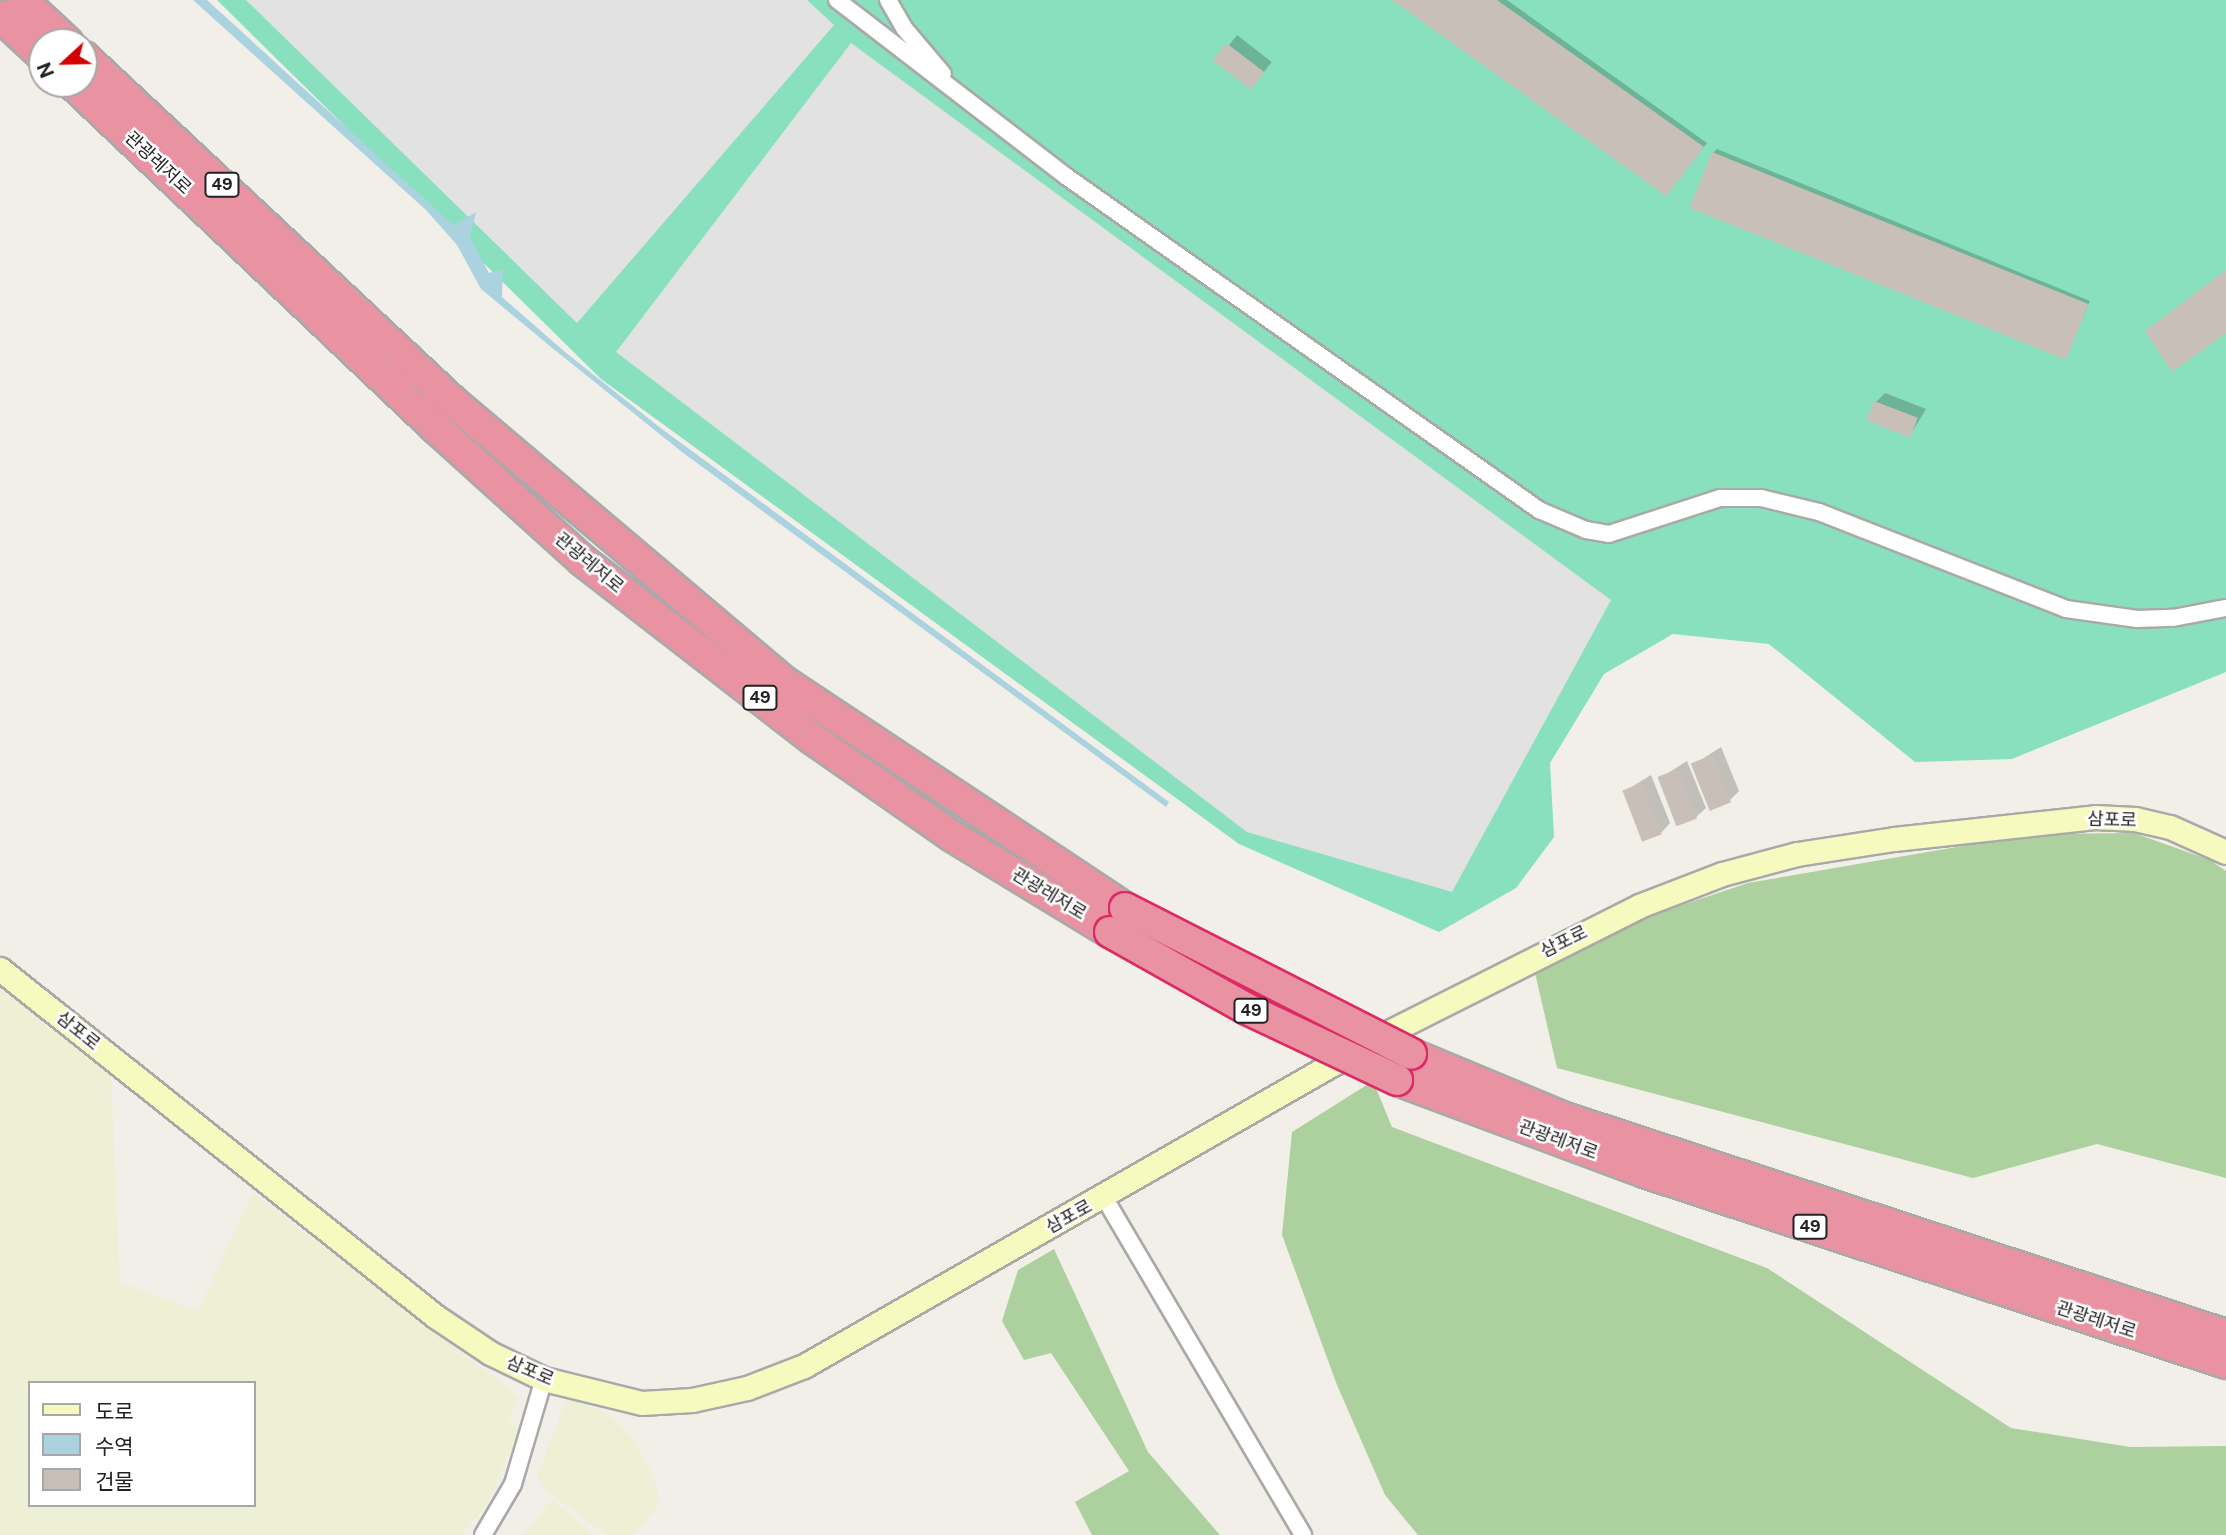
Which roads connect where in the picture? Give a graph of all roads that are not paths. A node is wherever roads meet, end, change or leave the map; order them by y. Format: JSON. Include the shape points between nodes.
{"nodes":[{"id":1,"x":22,"y":0,"type":"edge"},
{"id":2,"x":40,"y":0,"type":"edge"},
{"id":3,"x":837,"y":0,"type":"edge"},
{"id":4,"x":888,"y":0,"type":"edge"},
{"id":5,"x":0,"y":16,"type":"edge"},
{"id":6,"x":52,"y":28,"type":"edge"},
{"id":7,"x":66,"y":28,"type":"edge"},
{"id":8,"x":28,"y":42,"type":"edge"},
{"id":9,"x":0,"y":44,"type":"edge"},
{"id":10,"x":98,"y":63,"type":"edge"},
{"id":11,"x":28,"y":64,"type":"edge"},
{"id":12,"x":98,"y":70,"type":"edge"},
{"id":13,"x":74,"y":98,"type":"edge"},
{"id":14,"x":88,"y":98,"type":"edge"},
{"id":15,"x":965,"y":100,"type":"junction"},
{"id":16,"x":142,"y":111,"type":"junction"},
{"id":17,"x":141,"y":146,"type":"junction"},
{"id":18,"x":2226,"y":608,"type":"edge"},
{"id":19,"x":2226,"y":852,"type":"edge"},
{"id":20,"x":1117,"y":920,"type":"junction"},
{"id":21,"x":0,"y":969,"type":"edge"},
{"id":22,"x":1404,"y":1067,"type":"junction"},
{"id":23,"x":1104,"y":1198,"type":"junction"},
{"id":24,"x":2226,"y":1335,"type":"edge"},
{"id":25,"x":2226,"y":1363,"type":"edge"},
{"id":26,"x":544,"y":1379,"type":"junction"},
{"id":27,"x":483,"y":1535,"type":"edge"},
{"id":28,"x":1303,"y":1535,"type":"edge"}],
"edges":[{"from":1,"to":6,"type":"highway"},
{"from":2,"to":7,"type":"highway"},
{"from":3,"to":15,"type":"street"},
{"from":4,"to":15,"type":"street","via":[[904,28]]},
{"from":5,"to":8,"type":"highway"},
{"from":9,"to":11,"type":"highway"},
{"from":10,"to":16,"type":"highway"},
{"from":12,"to":16,"type":"highway","name":"관광레저로","number":"49"},
{"from":13,"to":17,"type":"highway"},
{"from":14,"to":17,"type":"highway","name":"관광레저로","number":"49"},
{"from":15,"to":18,"type":"street","via":[[1497,485],[1586,530],[1620,532],[1720,498],[1760,498],[1819,512],[2066,609],[2137,619]]},
{"from":16,"to":20,"type":"highway","name":"관광레저로","number":"49","via":[[453,402],[786,684]]},
{"from":17,"to":20,"type":"highway","name":"관광레저로","number":"49","via":[[436,428],[582,560],[813,739],[952,836]]},
{"from":19,"to":23,"type":"street","name":"삼포로","via":[[2170,827],[2095,817],[2014,823],[1797,854],[1722,874],[1639,905],[1385,1034]]},
{"from":20,"to":22,"type":"highway","name":"관광레저로","number":"49","bridge":true,"via":[[1247,1009]]},
{"from":21,"to":26,"type":"street","name":"삼포로","via":[[435,1316],[490,1353]]},
{"from":22,"to":24,"type":"highway","name":"관광레저로","number":"49"},
{"from":22,"to":25,"type":"highway","name":"관광레저로","number":"49","via":[[1657,1176]]},
{"from":23,"to":26,"type":"street","name":"삼포로","via":[[804,1366],[747,1388],[692,1400],[642,1403]]},
{"from":23,"to":28,"type":"street"},
{"from":26,"to":27,"type":"street","via":[[513,1484]]}]}
